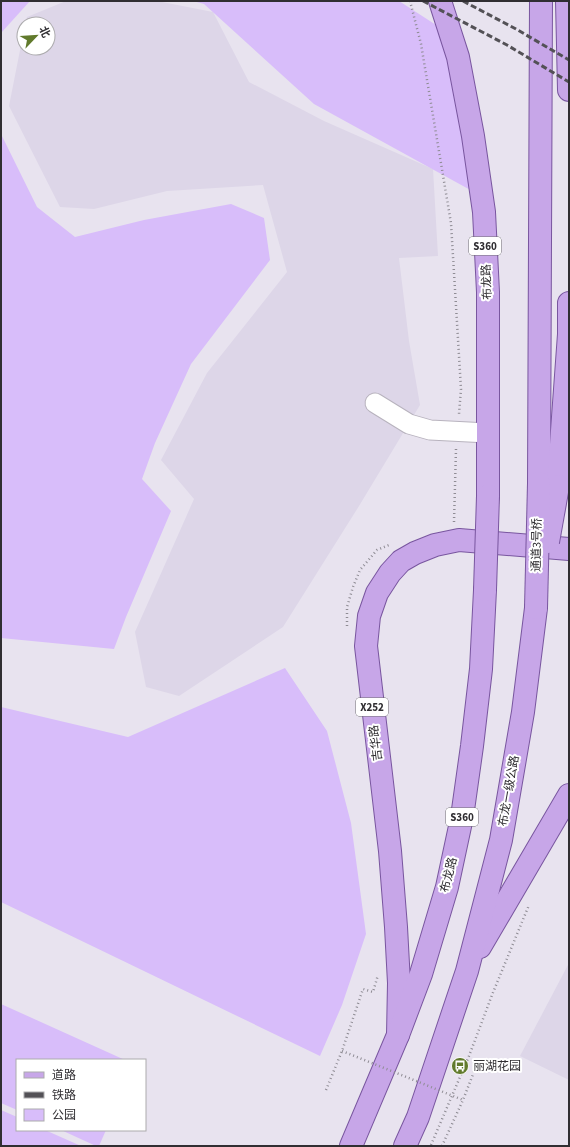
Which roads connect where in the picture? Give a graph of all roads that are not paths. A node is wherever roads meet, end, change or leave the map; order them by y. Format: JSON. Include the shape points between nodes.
{"nodes":[{"id":1,"x":440,"y":1,"type":"edge"},
{"id":2,"x":541,"y":1,"type":"edge"},
{"id":3,"x":567,"y":1,"type":"edge"},
{"id":4,"x":569,"y":90,"type":"edge"},
{"id":5,"x":569,"y":303,"type":"edge"},
{"id":6,"x":569,"y":334,"type":"edge"},
{"id":7,"x":375,"y":403,"type":"dead end"},
{"id":8,"x":488,"y":432,"type":"junction"},
{"id":9,"x":548,"y":484,"type":"junction"},
{"id":10,"x":569,"y":549,"type":"edge"},
{"id":11,"x":569,"y":795,"type":"edge"},
{"id":12,"x":467,"y":971,"type":"junction"},
{"id":13,"x":398,"y":1034,"type":"junction"},
{"id":14,"x":351,"y":1146,"type":"edge"},
{"id":15,"x":405,"y":1146,"type":"edge"}],
"edges":[{"from":1,"to":8,"type":"main road","name":"布龙路","number":"S360","via":[[458,57],[484,212],[488,292]]},
{"from":2,"to":9,"type":"main road"},
{"from":3,"to":4,"type":"main road"},
{"from":5,"to":6,"type":"main road"},
{"from":6,"to":9,"type":"main road"},
{"from":7,"to":8,"type":"lane","via":[[409,424],[430,430]]},
{"from":8,"to":13,"type":"main road","name":"布龙路","number":"S360","bridge":true,"via":[[481,669],[462,817],[447,887],[421,974]]},
{"from":9,"to":12,"type":"main road","name":"布龙一级公路","bridge":true,"via":[[523,712],[501,840]]},
{"from":10,"to":13,"type":"main road","name":"吉华路","number":"X252","via":[[459,540],[435,545],[401,561],[377,593],[369,616],[366,646],[390,851],[399,983]]},
{"from":11,"to":12,"type":"main road"},
{"from":12,"to":15,"type":"main road","via":[[418,1117]]},
{"from":13,"to":14,"type":"main road","name":"布龙路","number":"S360"}]}
